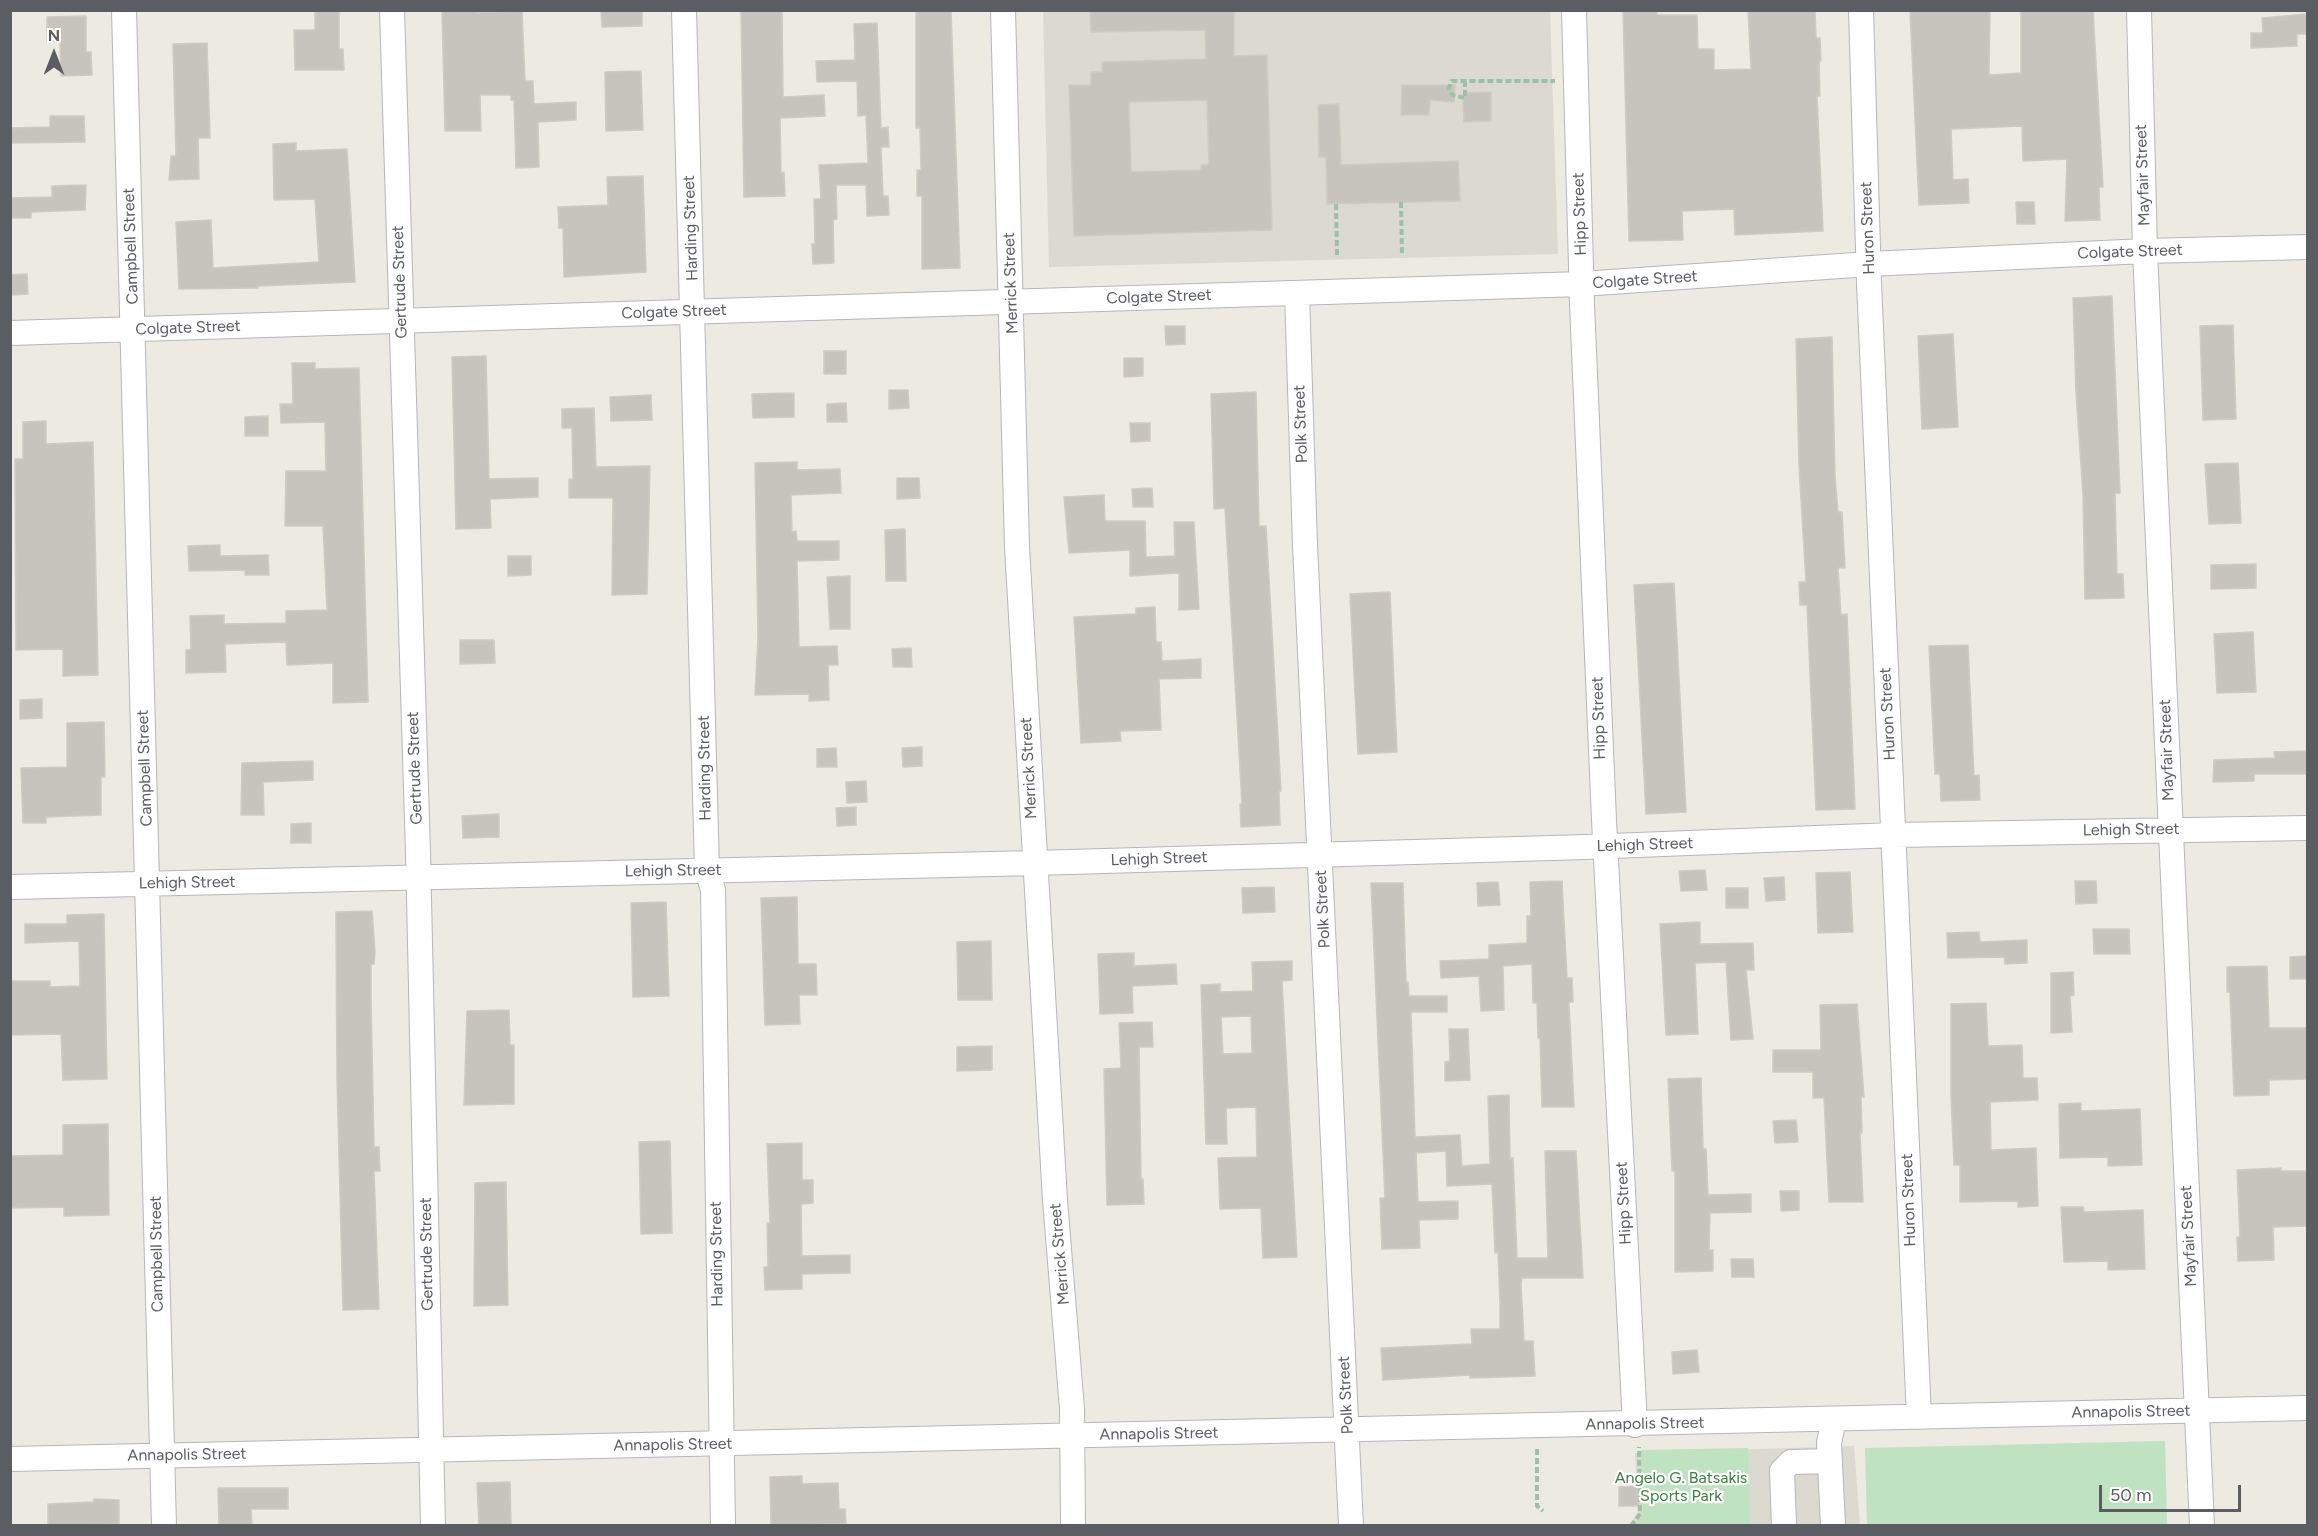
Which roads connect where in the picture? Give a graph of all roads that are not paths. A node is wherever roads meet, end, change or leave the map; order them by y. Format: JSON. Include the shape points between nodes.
{"nodes":[{"id":1,"x":124,"y":10,"type":"edge"},
{"id":2,"x":392,"y":10,"type":"edge"},
{"id":3,"x":684,"y":10,"type":"edge"},
{"id":4,"x":1003,"y":10,"type":"edge"},
{"id":5,"x":1574,"y":10,"type":"edge"},
{"id":6,"x":1861,"y":10,"type":"edge"},
{"id":7,"x":2139,"y":10,"type":"edge"},
{"id":8,"x":2307,"y":247,"type":"edge"},
{"id":9,"x":2145,"y":251,"type":"junction"},
{"id":10,"x":1869,"y":264,"type":"junction"},
{"id":11,"x":1582,"y":284,"type":"junction"},
{"id":12,"x":1297,"y":293,"type":"junction"},
{"id":13,"x":1011,"y":301,"type":"junction"},
{"id":14,"x":693,"y":311,"type":"junction"},
{"id":15,"x":401,"y":321,"type":"junction"},
{"id":16,"x":134,"y":329,"type":"junction"},
{"id":17,"x":10,"y":333,"type":"edge"},
{"id":18,"x":2307,"y":828,"type":"edge"},
{"id":19,"x":2170,"y":829,"type":"junction"},
{"id":20,"x":1894,"y":835,"type":"junction"},
{"id":21,"x":1605,"y":847,"type":"junction"},
{"id":22,"x":1320,"y":854,"type":"junction"},
{"id":23,"x":1035,"y":863,"type":"junction"},
{"id":24,"x":707,"y":870,"type":"junction"},
{"id":25,"x":418,"y":877,"type":"junction"},
{"id":26,"x":148,"y":884,"type":"junction"},
{"id":27,"x":10,"y":887,"type":"edge"},
{"id":28,"x":2307,"y":1408,"type":"edge"},
{"id":29,"x":2197,"y":1411,"type":"junction"},
{"id":30,"x":1919,"y":1417,"type":"junction"},
{"id":31,"x":1834,"y":1420,"type":"junction"},
{"id":32,"x":1348,"y":1431,"type":"junction"},
{"id":33,"x":1072,"y":1434,"type":"junction"},
{"id":34,"x":1637,"y":1436,"type":"junction"},
{"id":35,"x":721,"y":1444,"type":"junction"},
{"id":36,"x":431,"y":1450,"type":"junction"},
{"id":37,"x":162,"y":1456,"type":"junction"},
{"id":38,"x":10,"y":1459,"type":"edge"},
{"id":39,"x":1830,"y":1461,"type":"junction"},
{"id":40,"x":164,"y":1526,"type":"edge"},
{"id":41,"x":433,"y":1526,"type":"edge"},
{"id":42,"x":723,"y":1526,"type":"edge"},
{"id":43,"x":1073,"y":1526,"type":"edge"},
{"id":44,"x":1351,"y":1526,"type":"edge"},
{"id":45,"x":1784,"y":1526,"type":"edge"},
{"id":46,"x":1833,"y":1526,"type":"edge"},
{"id":47,"x":2202,"y":1526,"type":"edge"}],
"edges":[{"from":1,"to":16,"type":"street","name":"Campbell Street"},
{"from":2,"to":15,"type":"street","name":"Gertrude Street"},
{"from":3,"to":14,"type":"street","name":"Harding Street"},
{"from":4,"to":13,"type":"street","name":"Merrick Street"},
{"from":5,"to":11,"type":"street","name":"Hipp Street"},
{"from":6,"to":10,"type":"street","name":"Huron Street"},
{"from":7,"to":9,"type":"street","name":"Mayfair Street"},
{"from":8,"to":9,"type":"street","name":"Colgate Street"},
{"from":9,"to":10,"type":"street","name":"Colgate Street"},
{"from":9,"to":19,"type":"street","name":"Mayfair Street"},
{"from":10,"to":11,"type":"street","name":"Colgate Street"},
{"from":10,"to":20,"type":"street","name":"Huron Street"},
{"from":11,"to":12,"type":"street","name":"Colgate Street"},
{"from":11,"to":21,"type":"street","name":"Hipp Street"},
{"from":12,"to":13,"type":"street","name":"Colgate Street"},
{"from":12,"to":22,"type":"street","name":"Polk Street"},
{"from":13,"to":14,"type":"street","name":"Colgate Street"},
{"from":13,"to":23,"type":"street","name":"Merrick Street","via":[[1017,547]]},
{"from":14,"to":15,"type":"street","name":"Colgate Street"},
{"from":14,"to":24,"type":"street","name":"Harding Street"},
{"from":15,"to":16,"type":"street","name":"Colgate Street"},
{"from":15,"to":25,"type":"street","name":"Gertrude Street"},
{"from":16,"to":17,"type":"street","name":"Colgate Street"},
{"from":16,"to":26,"type":"street","name":"Campbell Street"},
{"from":18,"to":19,"type":"street","name":"Lehigh Street"},
{"from":19,"to":20,"type":"street","name":"Lehigh Street"},
{"from":19,"to":29,"type":"street","name":"Mayfair Street"},
{"from":20,"to":21,"type":"street","name":"Lehigh Street"},
{"from":20,"to":30,"type":"street","name":"Huron Street"},
{"from":21,"to":22,"type":"street","name":"Lehigh Street"},
{"from":21,"to":34,"type":"street","name":"Hipp Street"},
{"from":22,"to":23,"type":"street","name":"Lehigh Street"},
{"from":22,"to":32,"type":"street","name":"Polk Street"},
{"from":23,"to":24,"type":"street","name":"Lehigh Street"},
{"from":23,"to":33,"type":"street","name":"Merrick Street"},
{"from":24,"to":25,"type":"street","name":"Lehigh Street"},
{"from":24,"to":35,"type":"street","name":"Harding Street","via":[[713,890]]},
{"from":25,"to":26,"type":"street","name":"Lehigh Street"},
{"from":25,"to":36,"type":"street","name":"Gertrude Street"},
{"from":26,"to":27,"type":"street","name":"Lehigh Street"},
{"from":26,"to":37,"type":"street","name":"Campbell Street"},
{"from":28,"to":29,"type":"street","name":"Annapolis Street"},
{"from":29,"to":30,"type":"street","name":"Annapolis Street"},
{"from":29,"to":47,"type":"street","name":"Mayfair Street"},
{"from":30,"to":31,"type":"street","name":"Annapolis Street"},
{"from":31,"to":34,"type":"street","name":"Annapolis Street"},
{"from":31,"to":39,"type":"street"},
{"from":32,"to":33,"type":"street","name":"Annapolis Street"},
{"from":32,"to":34,"type":"street","name":"Annapolis Street"},
{"from":32,"to":44,"type":"street","name":"Polk Street"},
{"from":33,"to":35,"type":"street","name":"Annapolis Street"},
{"from":33,"to":43,"type":"street","name":"Merrick Street"},
{"from":35,"to":36,"type":"street","name":"Annapolis Street"},
{"from":35,"to":42,"type":"street","name":"Harding Street"},
{"from":36,"to":37,"type":"street","name":"Annapolis Street"},
{"from":36,"to":41,"type":"street","name":"Gertrude Street"},
{"from":37,"to":38,"type":"street","name":"Annapolis Street"},
{"from":37,"to":40,"type":"street","name":"Campbell Street"},
{"from":39,"to":45,"type":"street","via":[[1791,1462],[1782,1471]]},
{"from":39,"to":46,"type":"street"}]}
